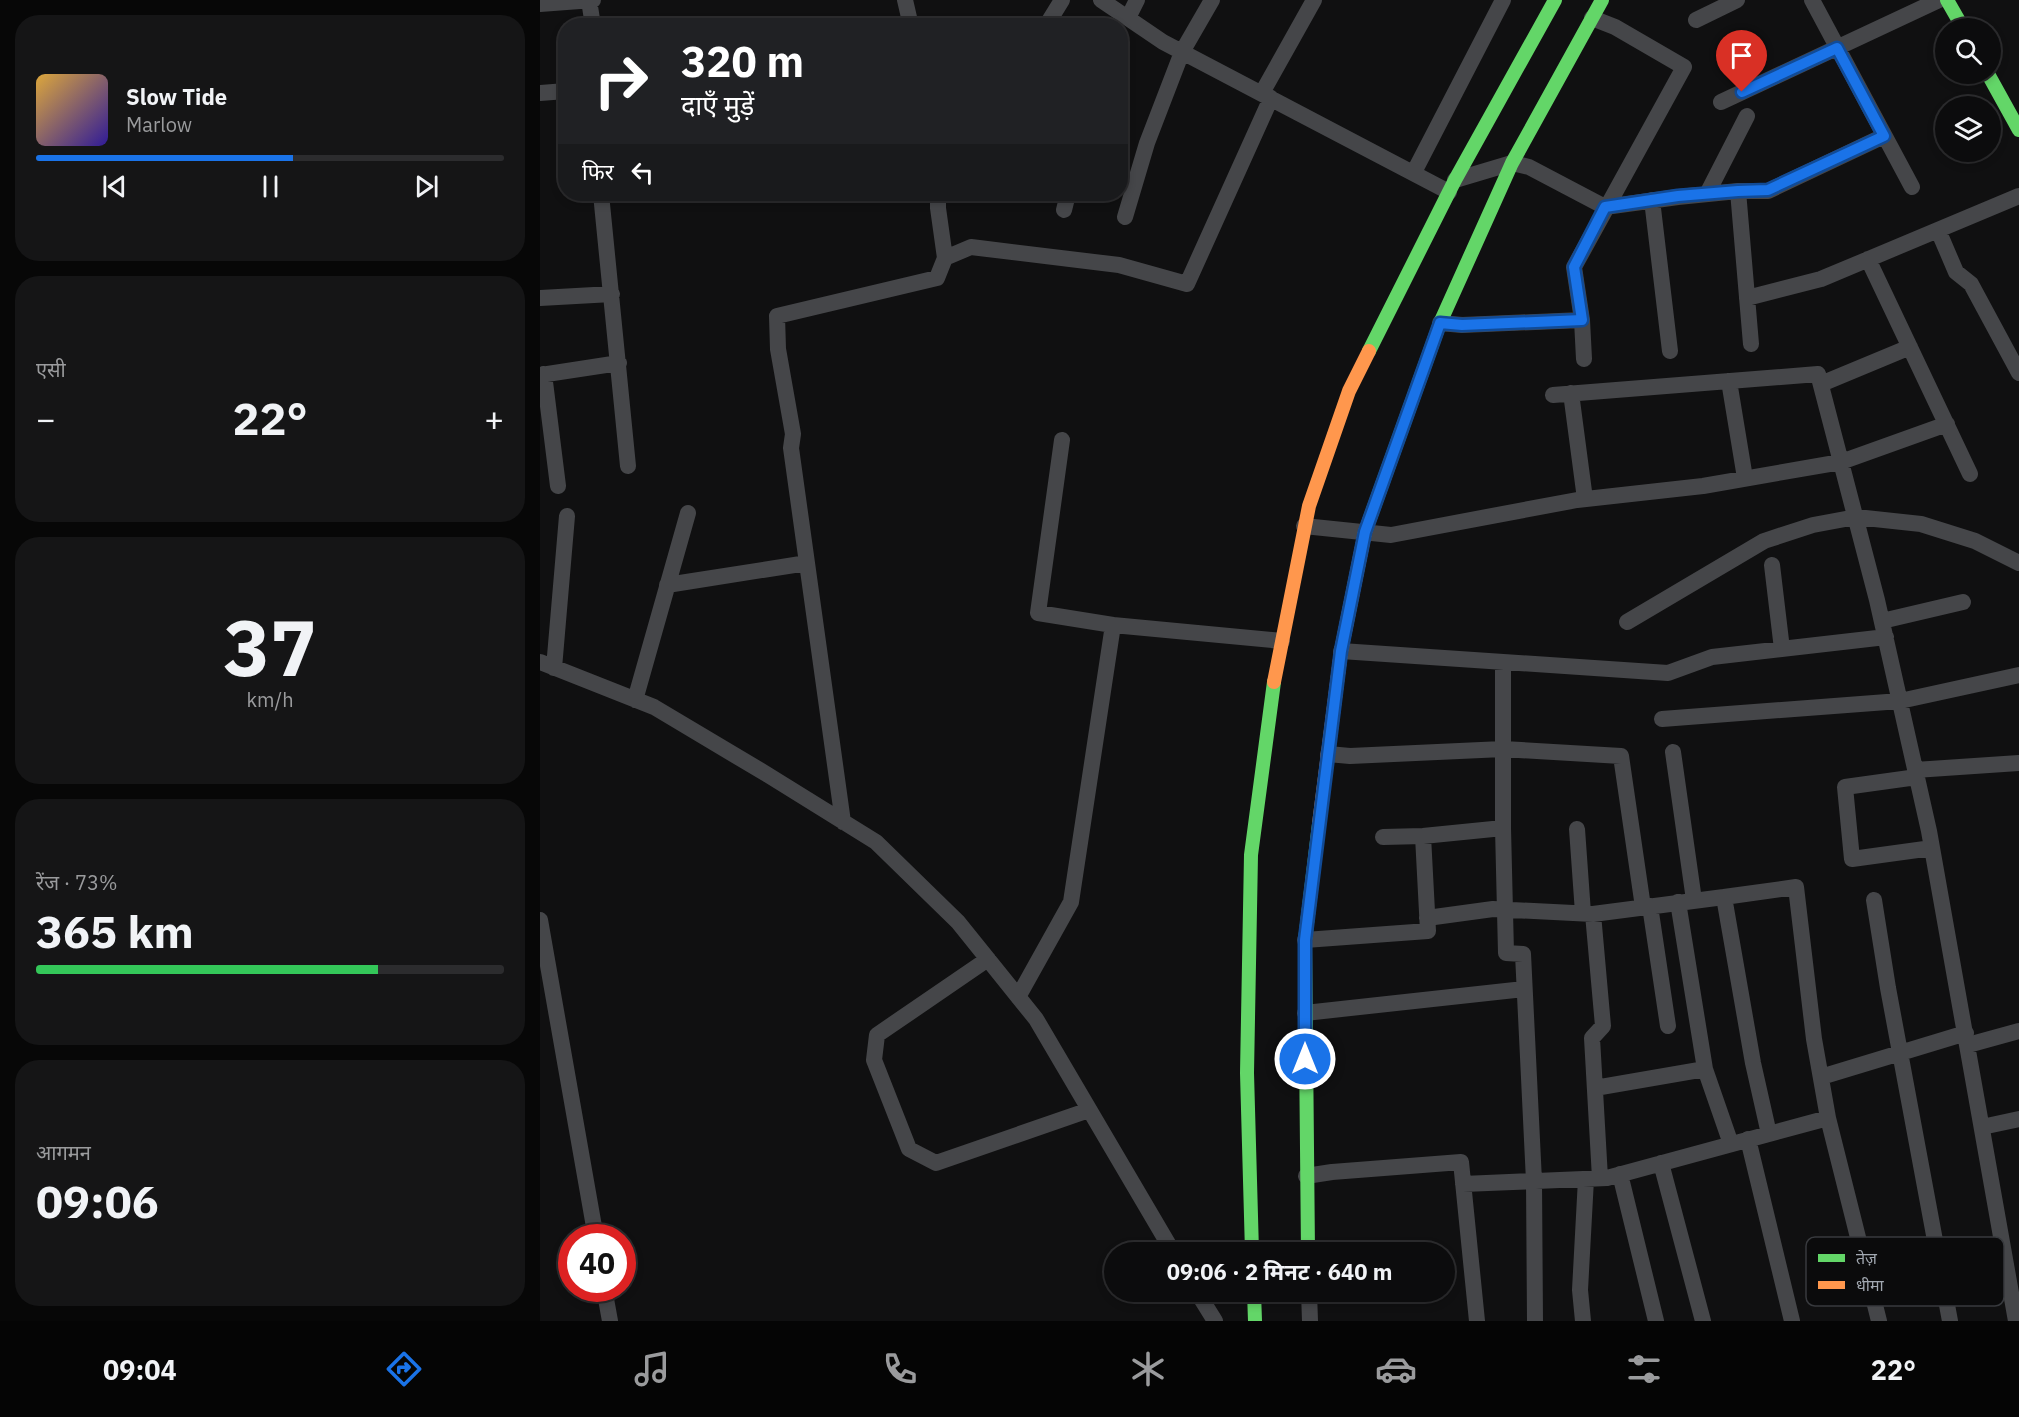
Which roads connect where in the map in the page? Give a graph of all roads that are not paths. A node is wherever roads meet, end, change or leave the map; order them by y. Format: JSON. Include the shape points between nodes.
{"nodes":[{"id":1,"x":590,"y":0,"type":"edge"},
{"id":2,"x":905,"y":0,"type":"edge"},
{"id":3,"x":1062,"y":0,"type":"edge"},
{"id":4,"x":1101,"y":0,"type":"edge"},
{"id":5,"x":1137,"y":0,"type":"edge"},
{"id":6,"x":1212,"y":0,"type":"edge"},
{"id":7,"x":1314,"y":0,"type":"edge"},
{"id":8,"x":1503,"y":0,"type":"edge"},
{"id":9,"x":1555,"y":0,"type":"edge"},
{"id":10,"x":1602,"y":0,"type":"edge"},
{"id":11,"x":1737,"y":0,"type":"edge"},
{"id":12,"x":1812,"y":0,"type":"edge"},
{"id":13,"x":1940,"y":0,"type":"edge"},
{"id":14,"x":1947,"y":0,"type":"edge"},
{"id":15,"x":540,"y":4,"type":"edge"},
{"id":16,"x":592,"y":18,"type":"edge"},
{"id":17,"x":909,"y":18,"type":"edge"},
{"id":18,"x":1051,"y":18,"type":"edge"},
{"id":19,"x":1128,"y":18,"type":"junction"},
{"id":20,"x":1592,"y":18,"type":"junction"},
{"id":21,"x":1957,"y":18,"type":"edge"},
{"id":22,"x":1696,"y":21,"type":"dead end"},
{"id":23,"x":1837,"y":48,"type":"junction"},
{"id":24,"x":1182,"y":52,"type":"junction"},
{"id":25,"x":1994,"y":84,"type":"edge"},
{"id":26,"x":558,"y":92,"type":"edge"},
{"id":27,"x":540,"y":93,"type":"edge"},
{"id":28,"x":1270,"y":98,"type":"junction"},
{"id":29,"x":1721,"y":102,"type":"dead end"},
{"id":30,"x":1747,"y":116,"type":"dead end"},
{"id":31,"x":2019,"y":130,"type":"edge"},
{"id":32,"x":1884,"y":136,"type":"junction"},
{"id":33,"x":1512,"y":163,"type":"junction"},
{"id":34,"x":1414,"y":172,"type":"junction"},
{"id":35,"x":1452,"y":186,"type":"junction"},
{"id":36,"x":1911,"y":187,"type":"dead end"},
{"id":37,"x":1738,"y":191,"type":"junction"},
{"id":38,"x":1707,"y":194,"type":"junction"},
{"id":39,"x":2019,"y":196,"type":"edge"},
{"id":40,"x":1653,"y":200,"type":"junction"},
{"id":41,"x":602,"y":201,"type":"edge"},
{"id":42,"x":938,"y":201,"type":"edge"},
{"id":43,"x":1605,"y":207,"type":"junction"},
{"id":44,"x":1125,"y":217,"type":"dead end"},
{"id":45,"x":1938,"y":230,"type":"junction"},
{"id":46,"x":945,"y":258,"type":"junction"},
{"id":47,"x":1868,"y":259,"type":"junction"},
{"id":48,"x":612,"y":294,"type":"junction"},
{"id":49,"x":540,"y":298,"type":"edge"},
{"id":50,"x":1747,"y":298,"type":"junction"},
{"id":51,"x":1582,"y":320,"type":"junction"},
{"id":52,"x":1440,"y":323,"type":"junction"},
{"id":53,"x":1751,"y":344,"type":"dead end"},
{"id":54,"x":1910,"y":347,"type":"junction"},
{"id":55,"x":1670,"y":351,"type":"dead end"},
{"id":56,"x":1584,"y":359,"type":"dead end"},
{"id":57,"x":619,"y":363,"type":"junction"},
{"id":58,"x":2019,"y":373,"type":"edge"},
{"id":59,"x":542,"y":374,"type":"edge"},
{"id":60,"x":1729,"y":381,"type":"junction"},
{"id":61,"x":1821,"y":384,"type":"junction"},
{"id":62,"x":1571,"y":393,"type":"junction"},
{"id":63,"x":1552,"y":395,"type":"dead end"},
{"id":64,"x":1947,"y":424,"type":"junction"},
{"id":65,"x":1062,"y":440,"type":"dead end"},
{"id":66,"x":1841,"y":462,"type":"junction"},
{"id":67,"x":628,"y":466,"type":"dead end"},
{"id":68,"x":1971,"y":474,"type":"dead end"},
{"id":69,"x":1745,"y":478,"type":"junction"},
{"id":70,"x":558,"y":486,"type":"dead end"},
{"id":71,"x":1586,"y":499,"type":"junction"},
{"id":72,"x":688,"y":513,"type":"dead end"},
{"id":73,"x":567,"y":516,"type":"dead end"},
{"id":74,"x":1856,"y":517,"type":"junction"},
{"id":75,"x":1304,"y":526,"type":"junction"},
{"id":76,"x":1365,"y":532,"type":"junction"},
{"id":77,"x":807,"y":563,"type":"junction"},
{"id":78,"x":2019,"y":563,"type":"edge"},
{"id":79,"x":1772,"y":565,"type":"dead end"},
{"id":80,"x":667,"y":585,"type":"junction"},
{"id":81,"x":1963,"y":602,"type":"dead end"},
{"id":82,"x":1627,"y":622,"type":"dead end"},
{"id":83,"x":1113,"y":625,"type":"junction"},
{"id":84,"x":1884,"y":629,"type":"junction"},
{"id":85,"x":1282,"y":641,"type":"junction"},
{"id":86,"x":1782,"y":649,"type":"junction"},
{"id":87,"x":1341,"y":651,"type":"junction"},
{"id":88,"x":1503,"y":663,"type":"junction"},
{"id":89,"x":547,"y":665,"type":"edge"},
{"id":90,"x":2019,"y":675,"type":"edge"},
{"id":91,"x":635,"y":700,"type":"junction"},
{"id":92,"x":1900,"y":701,"type":"junction"},
{"id":93,"x":1662,"y":719,"type":"dead end"},
{"id":94,"x":1503,"y":749,"type":"junction"},
{"id":95,"x":1673,"y":752,"type":"dead end"},
{"id":96,"x":1328,"y":754,"type":"junction"},
{"id":97,"x":2019,"y":763,"type":"edge"},
{"id":98,"x":1916,"y":773,"type":"junction"},
{"id":99,"x":843,"y":822,"type":"junction"},
{"id":100,"x":1503,"y":828,"type":"junction"},
{"id":101,"x":1576,"y":829,"type":"dead end"},
{"id":102,"x":1423,"y":836,"type":"junction"},
{"id":103,"x":1383,"y":837,"type":"dead end"},
{"id":104,"x":1932,"y":848,"type":"junction"},
{"id":105,"x":1724,"y":897,"type":"junction"},
{"id":106,"x":1874,"y":900,"type":"dead end"},
{"id":107,"x":1686,"y":901,"type":"junction"},
{"id":108,"x":1646,"y":906,"type":"junction"},
{"id":109,"x":1505,"y":910,"type":"junction"},
{"id":110,"x":1588,"y":913,"type":"junction"},
{"id":111,"x":1427,"y":918,"type":"junction"},
{"id":112,"x":540,"y":920,"type":"edge"},
{"id":113,"x":1305,"y":940,"type":"junction"},
{"id":114,"x":988,"y":959,"type":"junction"},
{"id":115,"x":1524,"y":989,"type":"junction"},
{"id":116,"x":1018,"y":997,"type":"junction"},
{"id":117,"x":1305,"y":1013,"type":"junction"},
{"id":118,"x":1668,"y":1026,"type":"dead end"},
{"id":119,"x":2019,"y":1031,"type":"edge"},
{"id":120,"x":1967,"y":1039,"type":"junction"},
{"id":121,"x":1900,"y":1052,"type":"junction"},
{"id":122,"x":1704,"y":1070,"type":"junction"},
{"id":123,"x":1821,"y":1077,"type":"junction"},
{"id":124,"x":1595,"y":1088,"type":"junction"},
{"id":125,"x":1089,"y":1110,"type":"junction"},
{"id":126,"x":1828,"y":1118,"type":"junction"},
{"id":127,"x":2019,"y":1119,"type":"edge"},
{"id":128,"x":1982,"y":1127,"type":"junction"},
{"id":129,"x":1769,"y":1134,"type":"junction"},
{"id":130,"x":1748,"y":1139,"type":"junction"},
{"id":131,"x":1731,"y":1144,"type":"junction"},
{"id":132,"x":1661,"y":1163,"type":"junction"},
{"id":133,"x":1620,"y":1174,"type":"junction"},
{"id":134,"x":1306,"y":1176,"type":"junction"},
{"id":135,"x":1593,"y":1178,"type":"junction"},
{"id":136,"x":1534,"y":1180,"type":"junction"},
{"id":137,"x":1463,"y":1184,"type":"junction"},
{"id":138,"x":594,"y":1224,"type":"edge"},
{"id":139,"x":1858,"y":1237,"type":"edge"},
{"id":140,"x":1934,"y":1237,"type":"edge"},
{"id":141,"x":2003,"y":1237,"type":"edge"},
{"id":142,"x":2004,"y":1240,"type":"edge"},
{"id":143,"x":1167,"y":1242,"type":"edge"},
{"id":144,"x":1252,"y":1242,"type":"edge"},
{"id":145,"x":1308,"y":1242,"type":"edge"},
{"id":146,"x":2016,"y":1301,"type":"edge"},
{"id":147,"x":607,"y":1302,"type":"edge"},
{"id":148,"x":1203,"y":1302,"type":"edge"},
{"id":149,"x":1254,"y":1302,"type":"edge"},
{"id":150,"x":1309,"y":1302,"type":"edge"},
{"id":151,"x":1876,"y":1306,"type":"edge"},
{"id":152,"x":1947,"y":1306,"type":"edge"},
{"id":153,"x":610,"y":1321,"type":"edge"},
{"id":154,"x":1215,"y":1321,"type":"edge"},
{"id":155,"x":1255,"y":1321,"type":"edge"},
{"id":156,"x":1310,"y":1321,"type":"edge"},
{"id":157,"x":1477,"y":1321,"type":"edge"},
{"id":158,"x":1535,"y":1321,"type":"edge"},
{"id":159,"x":1583,"y":1321,"type":"edge"},
{"id":160,"x":1656,"y":1321,"type":"edge"},
{"id":161,"x":1703,"y":1321,"type":"edge"},
{"id":162,"x":1792,"y":1321,"type":"edge"},
{"id":163,"x":1880,"y":1321,"type":"edge"},
{"id":164,"x":1950,"y":1321,"type":"edge"},
{"id":165,"x":2016,"y":1321,"type":"edge"}],
"edges":[{"from":1,"to":15,"type":"street"},
{"from":1,"to":16,"type":"street"},
{"from":2,"to":17,"type":"street"},
{"from":3,"to":18,"type":"street"},
{"from":4,"to":19,"type":"street"},
{"from":5,"to":19,"type":"street"},
{"from":6,"to":24,"type":"street"},
{"from":7,"to":28,"type":"street","via":[[1262,93]]},
{"from":8,"to":34,"type":"street"},
{"from":9,"to":35,"type":"street"},
{"from":10,"to":20,"type":"street"},
{"from":11,"to":22,"type":"street"},
{"from":12,"to":23,"type":"street"},
{"from":13,"to":23,"type":"street"},
{"from":14,"to":21,"type":"street"},
{"from":19,"to":24,"type":"street"},
{"from":20,"to":33,"type":"street"},
{"from":20,"to":43,"type":"street","via":[[1684,67]]},
{"from":23,"to":29,"type":"street"},
{"from":23,"to":32,"type":"street"},
{"from":24,"to":28,"type":"street"},
{"from":24,"to":44,"type":"street","via":[[1147,143]]},
{"from":25,"to":31,"type":"street"},
{"from":26,"to":27,"type":"street"},
{"from":28,"to":34,"type":"street"},
{"from":28,"to":46,"type":"street","via":[[1187,284],[1119,265],[971,247]]},
{"from":30,"to":38,"type":"street"},
{"from":32,"to":36,"type":"street"},
{"from":32,"to":37,"type":"street","via":[[1768,190]]},
{"from":33,"to":35,"type":"street"},
{"from":33,"to":43,"type":"street","via":[[1529,167]]},
{"from":33,"to":52,"type":"street"},
{"from":34,"to":35,"type":"street"},
{"from":35,"to":75,"type":"street","via":[[1349,391]]},
{"from":37,"to":38,"type":"street"},
{"from":37,"to":50,"type":"street"},
{"from":38,"to":40,"type":"street"},
{"from":39,"to":45,"type":"street"},
{"from":40,"to":43,"type":"street"},
{"from":40,"to":55,"type":"street"},
{"from":41,"to":48,"type":"street"},
{"from":42,"to":46,"type":"street"},
{"from":43,"to":51,"type":"street","via":[[1574,267]]},
{"from":45,"to":47,"type":"street"},
{"from":45,"to":58,"type":"street","via":[[1956,272],[1971,284]]},
{"from":46,"to":77,"type":"street","via":[[937,278],[777,316]]},
{"from":47,"to":50,"type":"street","via":[[1821,279]]},
{"from":47,"to":54,"type":"street"},
{"from":48,"to":49,"type":"street"},
{"from":48,"to":57,"type":"street"},
{"from":50,"to":53,"type":"street"},
{"from":51,"to":52,"type":"street"},
{"from":51,"to":56,"type":"street"},
{"from":52,"to":76,"type":"street"},
{"from":54,"to":61,"type":"street"},
{"from":54,"to":64,"type":"street"},
{"from":57,"to":59,"type":"street"},
{"from":57,"to":67,"type":"street"},
{"from":59,"to":70,"type":"street"},
{"from":60,"to":61,"type":"street","via":[[1818,374]]},
{"from":60,"to":62,"type":"street"},
{"from":60,"to":69,"type":"street"},
{"from":61,"to":66,"type":"street"},
{"from":62,"to":63,"type":"street"},
{"from":62,"to":71,"type":"street"},
{"from":64,"to":66,"type":"street"},
{"from":64,"to":68,"type":"street"},
{"from":65,"to":83,"type":"street","via":[[1038,613]]},
{"from":66,"to":69,"type":"street"},
{"from":66,"to":74,"type":"street"},
{"from":69,"to":71,"type":"street"},
{"from":71,"to":76,"type":"street","via":[[1391,535]]},
{"from":72,"to":80,"type":"street"},
{"from":73,"to":89,"type":"street"},
{"from":74,"to":78,"type":"street","via":[[1921,524],[1975,541]]},
{"from":74,"to":82,"type":"street","via":[[1813,525],[1764,541]]},
{"from":74,"to":84,"type":"street"},
{"from":75,"to":76,"type":"street"},
{"from":75,"to":85,"type":"street"},
{"from":76,"to":87,"type":"street"},
{"from":77,"to":80,"type":"street"},
{"from":77,"to":99,"type":"street"},
{"from":79,"to":86,"type":"street"},
{"from":80,"to":91,"type":"street"},
{"from":81,"to":84,"type":"street"},
{"from":83,"to":85,"type":"street"},
{"from":83,"to":116,"type":"street","via":[[1071,902]]},
{"from":84,"to":86,"type":"street"},
{"from":84,"to":92,"type":"street"},
{"from":85,"to":144,"type":"street","via":[[1251,855],[1247,1073]]},
{"from":86,"to":88,"type":"street","via":[[1712,657],[1668,673]]},
{"from":87,"to":88,"type":"street"},
{"from":87,"to":96,"type":"street"},
{"from":88,"to":94,"type":"street"},
{"from":89,"to":91,"type":"street"},
{"from":90,"to":92,"type":"street"},
{"from":91,"to":99,"type":"street","via":[[654,707]]},
{"from":92,"to":93,"type":"street"},
{"from":92,"to":98,"type":"street"},
{"from":94,"to":96,"type":"street"},
{"from":94,"to":100,"type":"street"},
{"from":94,"to":108,"type":"street","via":[[1621,756]]},
{"from":95,"to":107,"type":"street"},
{"from":96,"to":113,"type":"street"},
{"from":97,"to":98,"type":"street"},
{"from":98,"to":104,"type":"street"},
{"from":98,"to":104,"type":"street","via":[[1845,787],[1852,859]]},
{"from":99,"to":114,"type":"street","via":[[876,842],[958,922]]},
{"from":100,"to":102,"type":"street"},
{"from":100,"to":109,"type":"street"},
{"from":101,"to":110,"type":"street"},
{"from":102,"to":103,"type":"street"},
{"from":102,"to":111,"type":"street"},
{"from":104,"to":120,"type":"street"},
{"from":105,"to":107,"type":"street"},
{"from":105,"to":123,"type":"street","via":[[1796,887]]},
{"from":105,"to":129,"type":"street"},
{"from":106,"to":121,"type":"street"},
{"from":107,"to":108,"type":"street"},
{"from":107,"to":122,"type":"street"},
{"from":108,"to":110,"type":"street"},
{"from":108,"to":118,"type":"street"},
{"from":109,"to":110,"type":"street"},
{"from":109,"to":111,"type":"street"},
{"from":109,"to":115,"type":"street","via":[[1506,953],[1523,954]]},
{"from":110,"to":124,"type":"street","via":[[1603,1026],[1593,1038]]},
{"from":111,"to":113,"type":"street","via":[[1428,931]]},
{"from":112,"to":138,"type":"street"},
{"from":113,"to":117,"type":"street"},
{"from":114,"to":116,"type":"street"},
{"from":114,"to":125,"type":"street","via":[[877,1035],[874,1060],[909,1149],[936,1163]]},
{"from":115,"to":117,"type":"street"},
{"from":115,"to":136,"type":"street"},
{"from":116,"to":125,"type":"street","via":[[1036,1018]]},
{"from":117,"to":134,"type":"street"},
{"from":119,"to":120,"type":"street"},
{"from":120,"to":121,"type":"street"},
{"from":120,"to":128,"type":"street"},
{"from":121,"to":123,"type":"street"},
{"from":121,"to":140,"type":"street"},
{"from":122,"to":124,"type":"street"},
{"from":122,"to":131,"type":"street"},
{"from":123,"to":126,"type":"street"},
{"from":124,"to":135,"type":"street"},
{"from":125,"to":143,"type":"street"},
{"from":126,"to":129,"type":"street"},
{"from":126,"to":139,"type":"street"},
{"from":127,"to":128,"type":"street"},
{"from":128,"to":141,"type":"street"},
{"from":129,"to":130,"type":"street"},
{"from":130,"to":131,"type":"street"},
{"from":130,"to":162,"type":"street"},
{"from":131,"to":132,"type":"street"},
{"from":132,"to":133,"type":"street"},
{"from":132,"to":161,"type":"street"},
{"from":133,"to":135,"type":"street"},
{"from":133,"to":160,"type":"street"},
{"from":134,"to":137,"type":"street","via":[[1461,1162]]},
{"from":134,"to":145,"type":"street"},
{"from":135,"to":136,"type":"street"},
{"from":135,"to":159,"type":"street","via":[[1580,1290]]},
{"from":136,"to":137,"type":"street"},
{"from":136,"to":158,"type":"street"},
{"from":137,"to":157,"type":"street"},
{"from":142,"to":146,"type":"street"},
{"from":146,"to":165,"type":"street"},
{"from":147,"to":153,"type":"street"},
{"from":148,"to":154,"type":"street"},
{"from":149,"to":155,"type":"street"},
{"from":150,"to":156,"type":"street"},
{"from":151,"to":163,"type":"street"},
{"from":152,"to":164,"type":"street"}]}
